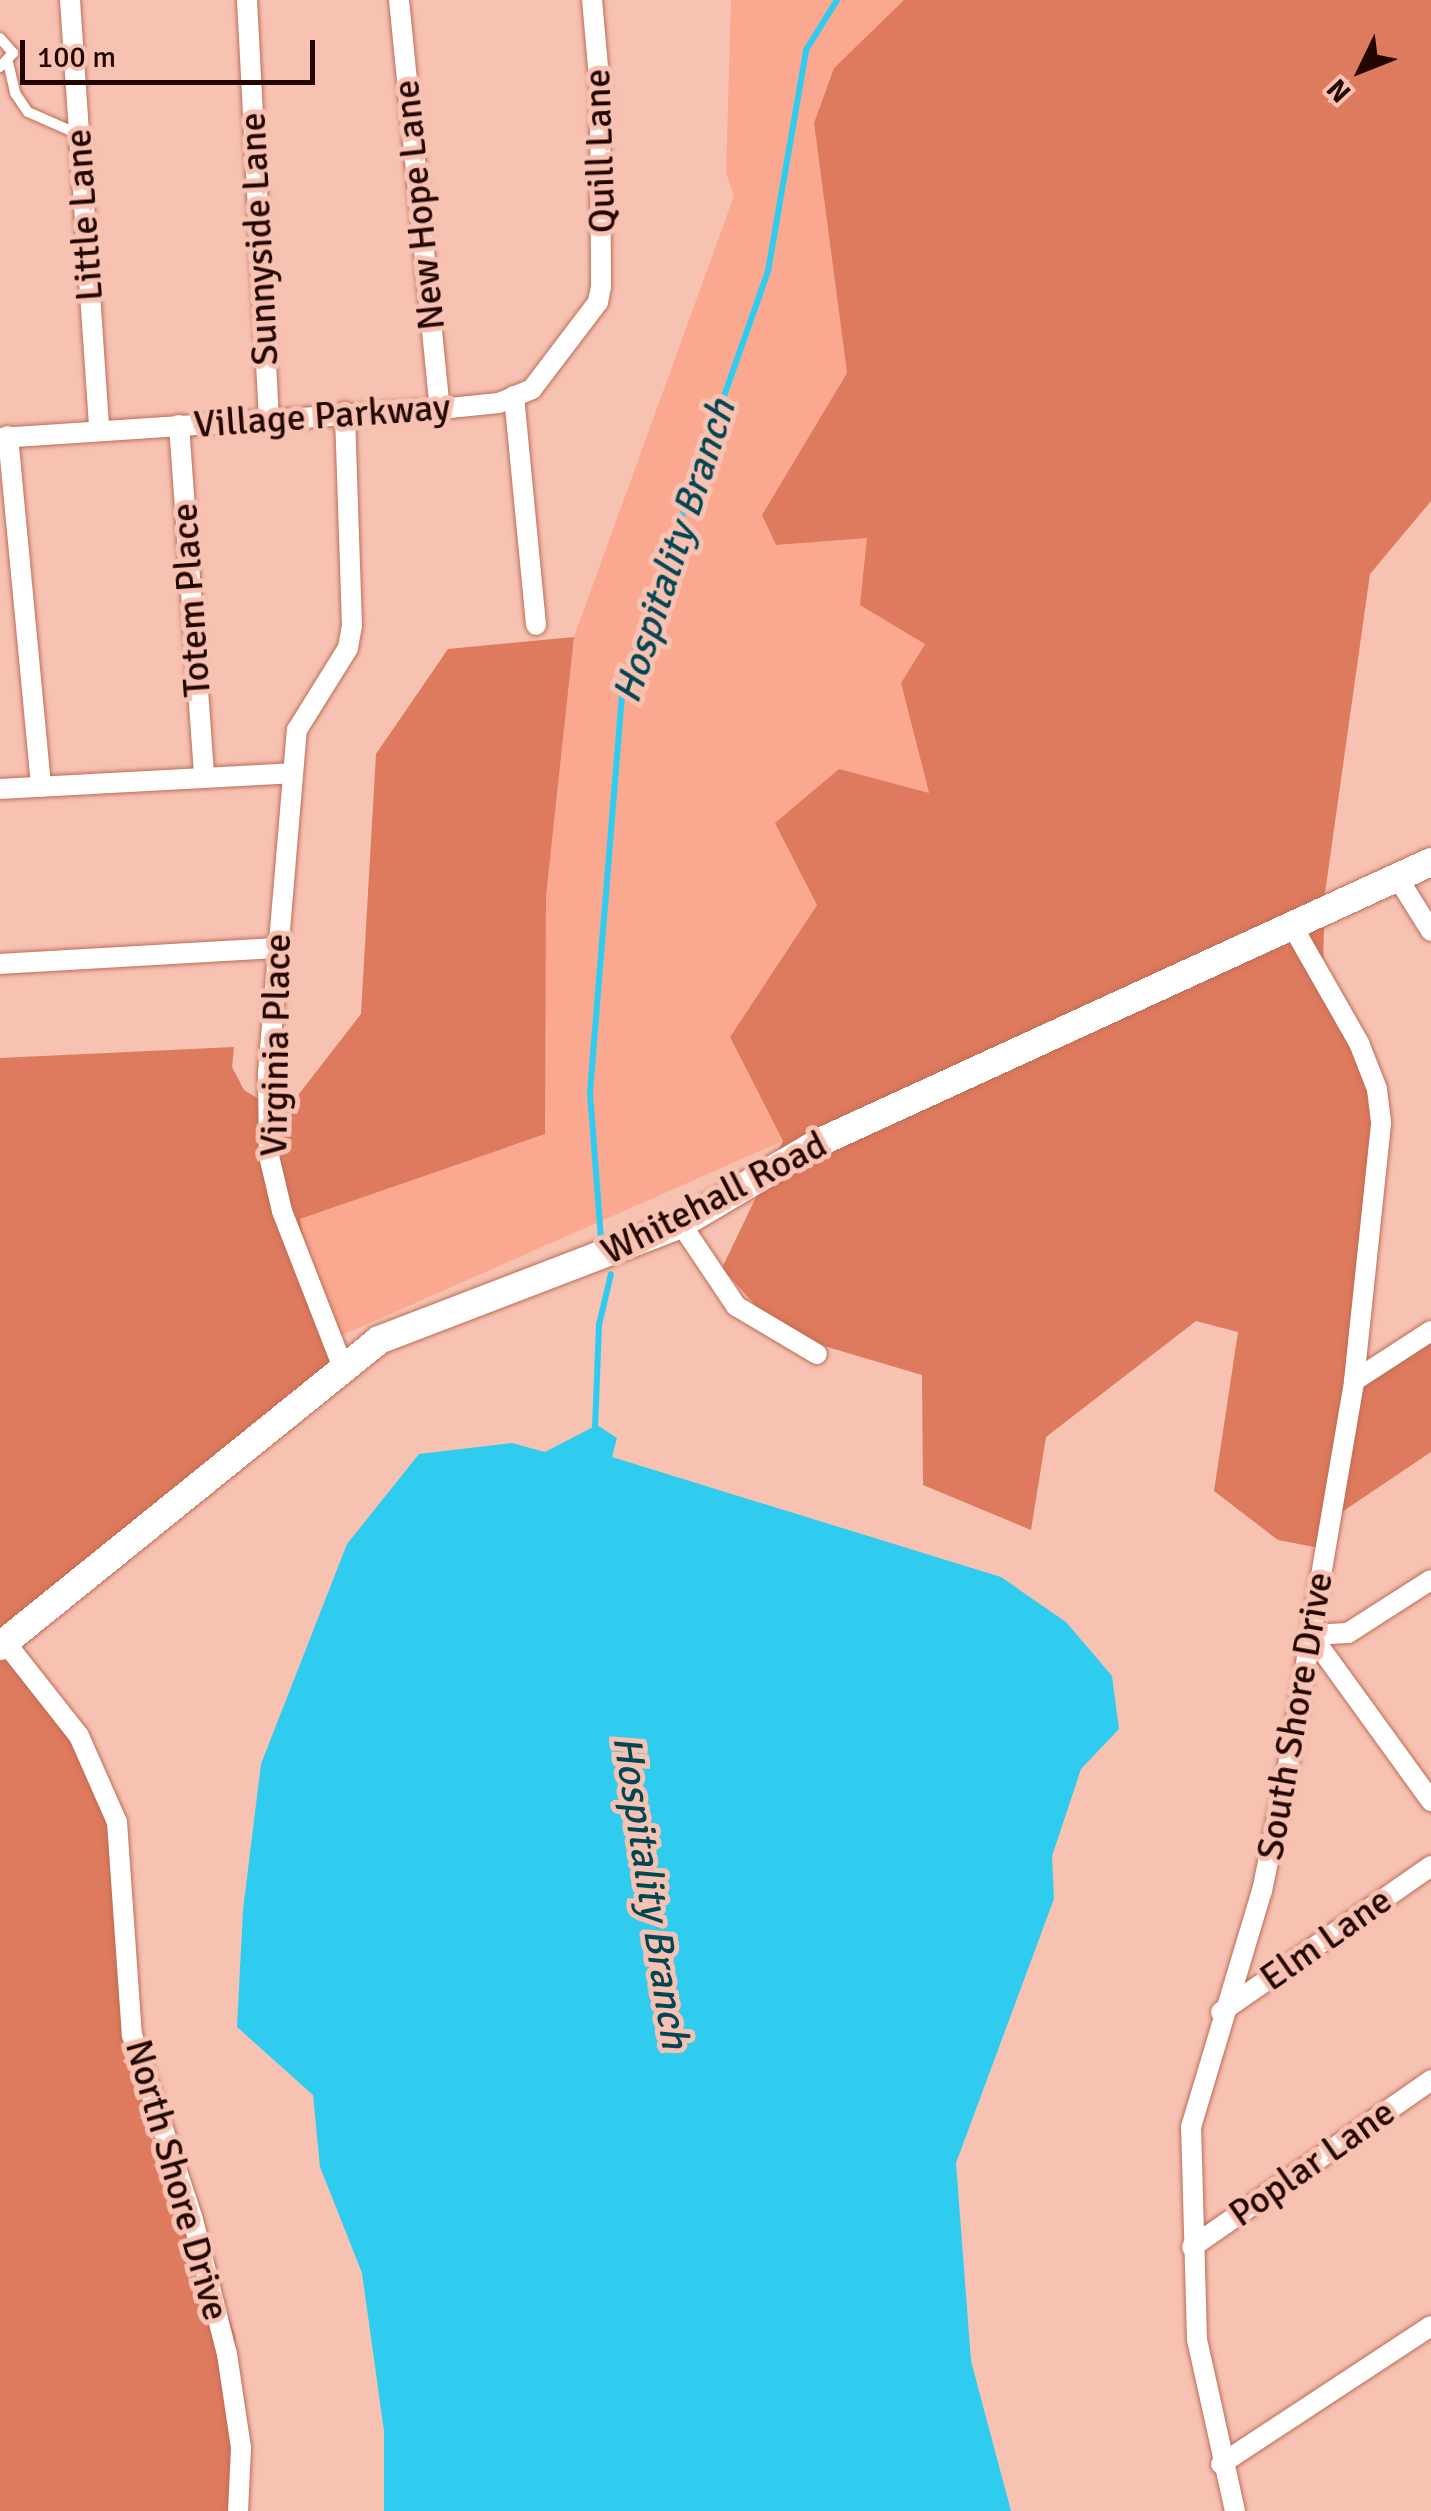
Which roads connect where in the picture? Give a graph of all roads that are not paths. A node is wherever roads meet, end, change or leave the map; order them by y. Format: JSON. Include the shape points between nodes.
{"nodes":[{"id":1,"x":70,"y":0,"type":"edge"},
{"id":2,"x":247,"y":0,"type":"edge"},
{"id":3,"x":399,"y":0,"type":"edge"},
{"id":4,"x":592,"y":0,"type":"edge"},
{"id":5,"x":0,"y":38,"type":"edge"},
{"id":6,"x":4,"y":65,"type":"edge"},
{"id":7,"x":79,"y":135,"type":"junction"},
{"id":8,"x":598,"y":302,"type":"joint"},
{"id":9,"x":514,"y":396,"type":"junction"},
{"id":10,"x":440,"y":410,"type":"junction"},
{"id":11,"x":345,"y":412,"type":"junction"},
{"id":12,"x":269,"y":419,"type":"junction"},
{"id":13,"x":179,"y":426,"type":"junction"},
{"id":14,"x":99,"y":430,"type":"junction"},
{"id":15,"x":4,"y":437,"type":"edge"},
{"id":16,"x":536,"y":624,"type":"dead end"},
{"id":17,"x":291,"y":773,"type":"junction"},
{"id":18,"x":204,"y":774,"type":"junction"},
{"id":19,"x":41,"y":786,"type":"junction"},
{"id":20,"x":0,"y":789,"type":"edge"},
{"id":21,"x":1431,"y":862,"type":"edge"},
{"id":22,"x":1399,"y":880,"type":"junction"},
{"id":23,"x":1294,"y":929,"type":"junction"},
{"id":24,"x":1431,"y":931,"type":"edge"},
{"id":25,"x":275,"y":948,"type":"junction"},
{"id":26,"x":0,"y":964,"type":"edge"},
{"id":27,"x":682,"y":1224,"type":"junction"},
{"id":28,"x":1431,"y":1330,"type":"edge"},
{"id":29,"x":817,"y":1354,"type":"dead end"},
{"id":30,"x":342,"y":1364,"type":"junction"},
{"id":31,"x":1354,"y":1381,"type":"junction"},
{"id":32,"x":1431,"y":1580,"type":"edge"},
{"id":33,"x":1311,"y":1635,"type":"junction"},
{"id":34,"x":3,"y":1644,"type":"edge"},
{"id":35,"x":1431,"y":1801,"type":"edge"},
{"id":36,"x":1431,"y":1866,"type":"edge"},
{"id":37,"x":1221,"y":2012,"type":"junction"},
{"id":38,"x":1431,"y":2080,"type":"edge"},
{"id":39,"x":1192,"y":2247,"type":"junction"},
{"id":40,"x":1431,"y":2326,"type":"edge"},
{"id":41,"x":1221,"y":2464,"type":"junction"},
{"id":42,"x":238,"y":2511,"type":"edge"},
{"id":43,"x":1235,"y":2511,"type":"edge"}],
"edges":[{"from":1,"to":7,"type":"street","name":"Little Lane"},
{"from":2,"to":12,"type":"street","name":"Sunnyside Lane"},
{"from":3,"to":10,"type":"street","name":"New Hope Lane"},
{"from":4,"to":8,"type":"street","name":"Quill Lane","via":[[600,90]]},
{"from":5,"to":6,"type":"lane","via":[[13,53]]},
{"from":6,"to":7,"type":"lane","via":[[28,112]]},
{"from":7,"to":14,"type":"street","name":"Little Lane"},
{"from":8,"to":9,"type":"street","name":"Village Parkway","via":[[532,389]]},
{"from":9,"to":10,"type":"street","name":"Village Parkway"},
{"from":9,"to":16,"type":"street"},
{"from":10,"to":11,"type":"street","name":"Village Parkway"},
{"from":11,"to":12,"type":"street","name":"Village Parkway"},
{"from":11,"to":17,"type":"street","name":"Virginia Place","via":[[352,626],[348,648],[297,730]]},
{"from":12,"to":13,"type":"street","name":"Village Parkway"},
{"from":13,"to":14,"type":"street","name":"Village Parkway"},
{"from":13,"to":18,"type":"street","name":"Totem Place"},
{"from":14,"to":15,"type":"street","name":"Village Parkway"},
{"from":15,"to":19,"type":"street"},
{"from":17,"to":18,"type":"street"},
{"from":17,"to":25,"type":"street","name":"Virginia Place"},
{"from":18,"to":19,"type":"street"},
{"from":19,"to":20,"type":"street"},
{"from":21,"to":22,"type":"street","name":"Whitehall Road"},
{"from":22,"to":23,"type":"street","name":"Whitehall Road"},
{"from":22,"to":24,"type":"street"},
{"from":23,"to":27,"type":"street","name":"Whitehall Road","via":[[818,1143]]},
{"from":23,"to":31,"type":"street","name":"South Shore Drive","via":[[1378,1089]]},
{"from":25,"to":26,"type":"street"},
{"from":25,"to":30,"type":"street","name":"Virginia Place","via":[[269,1156],[282,1211]]},
{"from":27,"to":29,"type":"street","via":[[736,1306]]},
{"from":27,"to":30,"type":"street","name":"Whitehall Road","via":[[379,1340]]},
{"from":28,"to":31,"type":"street"},
{"from":30,"to":34,"type":"street","name":"Whitehall Road"},
{"from":31,"to":33,"type":"street","name":"South Shore Drive"},
{"from":32,"to":33,"type":"street","via":[[1348,1633]]},
{"from":33,"to":35,"type":"street"},
{"from":33,"to":37,"type":"street","name":"South Shore Drive","via":[[1262,1891]]},
{"from":34,"to":42,"type":"street","name":"North Shore Drive","via":[[78,1736],[118,1822],[134,2047],[192,2216],[227,2354],[241,2448]]},
{"from":36,"to":37,"type":"street","name":"Elm Lane"},
{"from":37,"to":39,"type":"street","name":"South Shore Drive","via":[[1191,2127]]},
{"from":38,"to":39,"type":"street","name":"Poplar Lane"},
{"from":39,"to":41,"type":"street","name":"South Shore Drive","via":[[1197,2339]]},
{"from":40,"to":41,"type":"street"},
{"from":41,"to":43,"type":"street","name":"South Shore Drive"}]}
